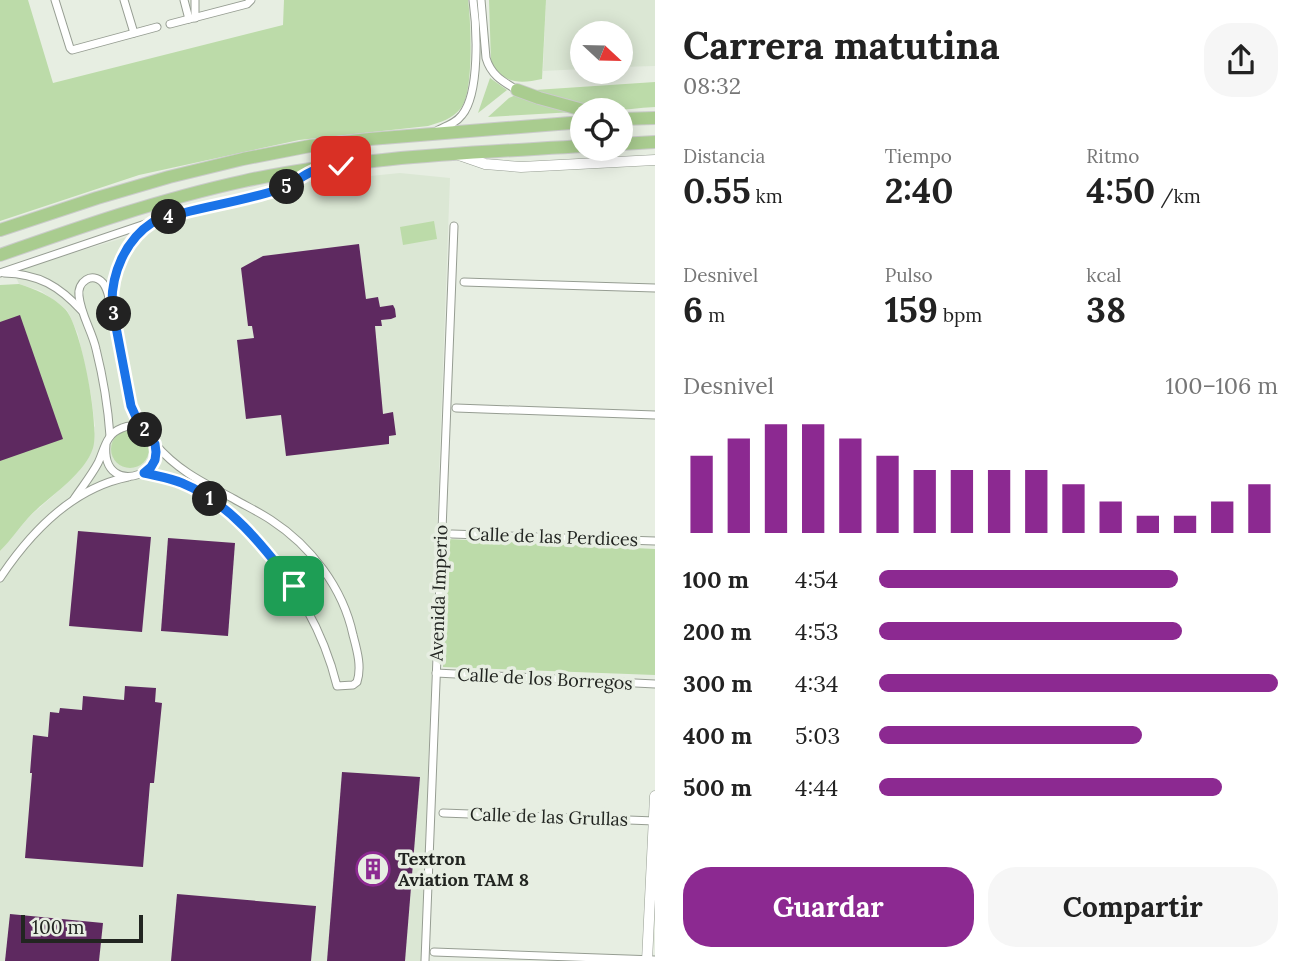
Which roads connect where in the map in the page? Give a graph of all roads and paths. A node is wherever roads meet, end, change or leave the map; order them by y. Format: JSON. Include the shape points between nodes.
{"nodes":[{"id":1,"x":55,"y":0,"type":"edge"},
{"id":2,"x":124,"y":0,"type":"edge"},
{"id":3,"x":184,"y":0,"type":"edge"},
{"id":4,"x":195,"y":0,"type":"edge"},
{"id":5,"x":251,"y":0,"type":"edge"},
{"id":6,"x":473,"y":0,"type":"edge"},
{"id":7,"x":481,"y":0,"type":"edge"},
{"id":8,"x":192,"y":18,"type":"junction"},
{"id":9,"x":170,"y":24,"type":"dead end"},
{"id":10,"x":157,"y":27,"type":"dead end"},
{"id":11,"x":134,"y":33,"type":"junction"},
{"id":12,"x":517,"y":90,"type":"joint"},
{"id":13,"x":570,"y":107,"type":"edge"},
{"id":14,"x":655,"y":118,"type":"edge"},
{"id":15,"x":633,"y":119,"type":"edge"},
{"id":16,"x":570,"y":123,"type":"edge"},
{"id":17,"x":427,"y":134,"type":"junction"},
{"id":18,"x":655,"y":142,"type":"edge"},
{"id":19,"x":633,"y":143,"type":"edge"},
{"id":20,"x":570,"y":147,"type":"edge"},
{"id":21,"x":455,"y":154,"type":"junction"},
{"id":22,"x":655,"y":160,"type":"edge"},
{"id":23,"x":316,"y":169,"type":"junction"},
{"id":24,"x":154,"y":221,"type":"junction"},
{"id":25,"x":454,"y":226,"type":"dead end"},
{"id":26,"x":0,"y":230,"type":"edge"},
{"id":27,"x":0,"y":255,"type":"edge"},
{"id":28,"x":0,"y":272,"type":"edge"},
{"id":29,"x":464,"y":282,"type":"dead end"},
{"id":30,"x":655,"y":288,"type":"edge"},
{"id":31,"x":112,"y":306,"type":"junction"},
{"id":32,"x":82,"y":311,"type":"junction"},
{"id":33,"x":456,"y":408,"type":"dead end"},
{"id":34,"x":655,"y":415,"type":"edge"},
{"id":35,"x":141,"y":428,"type":"junction"},
{"id":36,"x":108,"y":440,"type":"junction"},
{"id":37,"x":155,"y":444,"type":"junction"},
{"id":38,"x":144,"y":473,"type":"junction"},
{"id":39,"x":130,"y":477,"type":"junction"},
{"id":40,"x":74,"y":499,"type":"junction"},
{"id":41,"x":452,"y":534,"type":"dead end"},
{"id":42,"x":655,"y":541,"type":"edge"},
{"id":43,"x":0,"y":578,"type":"edge"},
{"id":44,"x":436,"y":673,"type":"junction"},
{"id":45,"x":655,"y":684,"type":"edge"},
{"id":46,"x":655,"y":796,"type":"edge"},
{"id":47,"x":443,"y":813,"type":"dead end"},
{"id":48,"x":654,"y":821,"type":"edge"},
{"id":49,"x":434,"y":952,"type":"dead end"},
{"id":50,"x":650,"y":960,"type":"edge"},
{"id":51,"x":425,"y":961,"type":"edge"}],
"edges":[{"from":1,"to":11,"type":"street","via":[[73,50]]},
{"from":2,"to":11,"type":"street"},
{"from":3,"to":8,"type":"street"},
{"from":4,"to":8,"type":"street"},
{"from":5,"to":8,"type":"street"},
{"from":6,"to":17,"type":"street","via":[[476,58],[468,105],[458,120]]},
{"from":7,"to":12,"type":"street","via":[[488,66],[498,79]]},
{"from":8,"to":9,"type":"street"},
{"from":10,"to":11,"type":"street"},
{"from":12,"to":13,"type":"main road"},
{"from":14,"to":15,"type":"main road"},
{"from":16,"to":17,"type":"main road"},
{"from":17,"to":26,"type":"main road","via":[[310,146],[243,159],[97,198]]},
{"from":18,"to":19,"type":"main road"},
{"from":20,"to":21,"type":"main road"},
{"from":21,"to":22,"type":"street","via":[[521,167]]},
{"from":21,"to":23,"type":"main road"},
{"from":23,"to":24,"type":"street","via":[[278,190]]},
{"from":23,"to":27,"type":"main road","via":[[190,194]]},
{"from":24,"to":28,"type":"street"},
{"from":24,"to":31,"type":"street","via":[[122,259],[115,274]]},
{"from":25,"to":44,"type":"street","name":"Avenida Imperio"},
{"from":28,"to":32,"type":"street","via":[[36,277],[68,296]]},
{"from":29,"to":30,"type":"street"},
{"from":31,"to":32,"type":"street","via":[[105,286],[90,278],[80,284]]},
{"from":31,"to":35,"type":"street","via":[[128,393]]},
{"from":32,"to":36,"type":"street","via":[[96,348],[109,418]]},
{"from":33,"to":34,"type":"street"},
{"from":35,"to":36,"type":"street","via":[[124,426]]},
{"from":35,"to":37,"type":"street"},
{"from":36,"to":39,"type":"street","via":[[108,462],[113,470]]},
{"from":36,"to":40,"type":"street"},
{"from":37,"to":38,"type":"street","via":[[155,460]]},
{"from":37,"to":38,"type":"street","via":[[191,476],[272,520],[321,565],[340,594],[351,624],[357,682],[337,686],[310,613],[271,556],[243,526],[198,491]]},
{"from":38,"to":39,"type":"street"},
{"from":39,"to":40,"type":"street","via":[[102,484]]},
{"from":40,"to":43,"type":"street","via":[[27,544]]},
{"from":41,"to":42,"type":"street","name":"Calle de las Perdices"},
{"from":44,"to":45,"type":"street","name":"Calle de los Borregos"},
{"from":44,"to":51,"type":"street","name":"Avenida Imperio"},
{"from":46,"to":48,"type":"street"},
{"from":47,"to":48,"type":"street","name":"Calle de las Grullas"},
{"from":48,"to":50,"type":"street"},
{"from":49,"to":50,"type":"street"}]}
